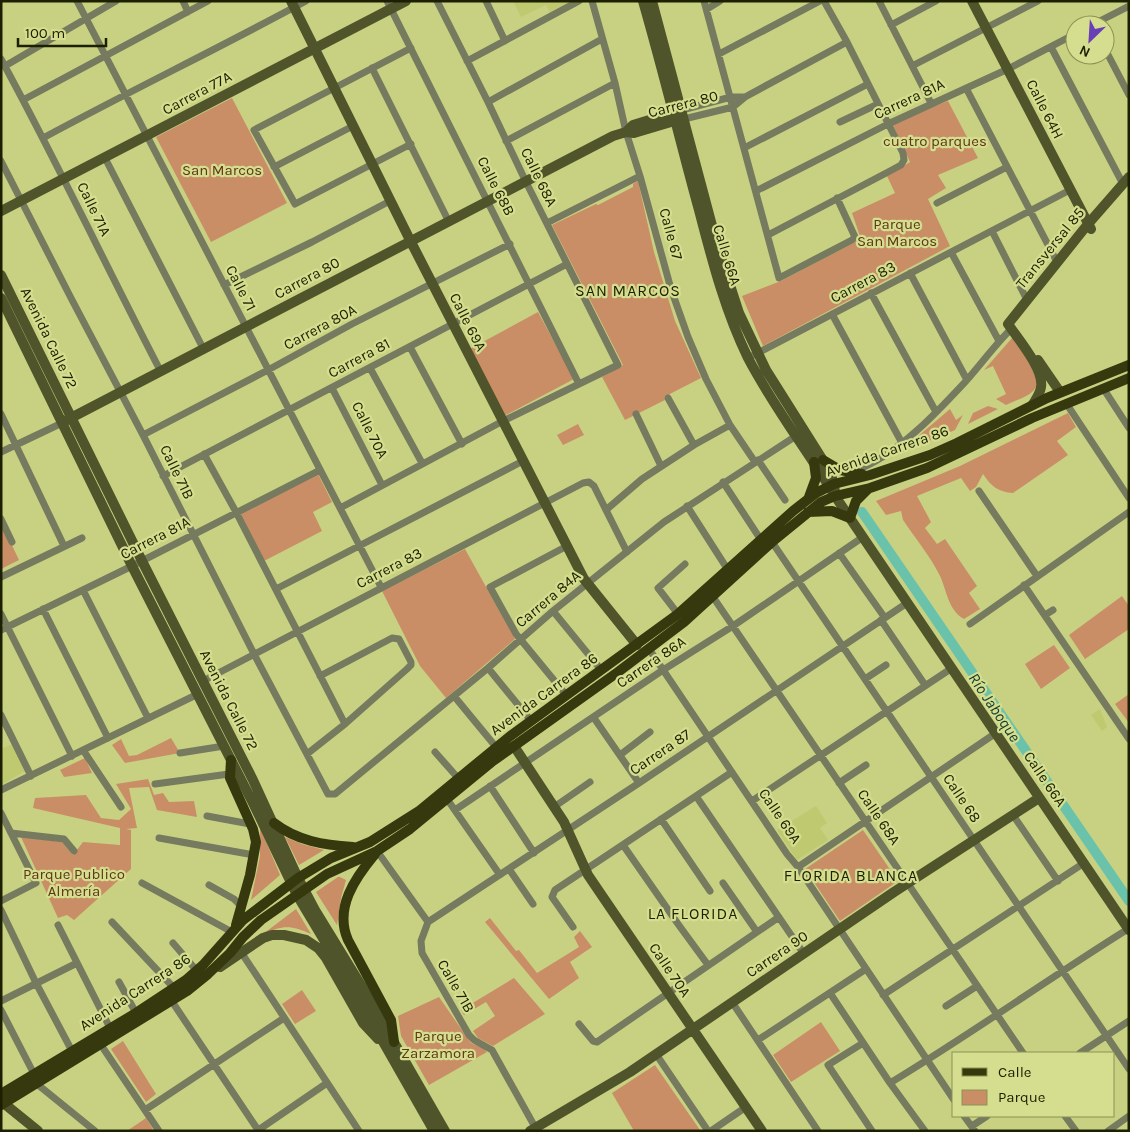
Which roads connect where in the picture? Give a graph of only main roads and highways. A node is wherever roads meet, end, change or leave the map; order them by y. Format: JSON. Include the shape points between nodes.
{"nodes":[{"id":1,"x":1129,"y":365,"type":"edge"},
{"id":2,"x":1129,"y":378,"type":"edge"},
{"id":3,"x":867,"y":471,"type":"junction"},
{"id":4,"x":870,"y":488,"type":"junction"},
{"id":5,"x":807,"y":499,"type":"junction"},
{"id":6,"x":808,"y":513,"type":"junction"},
{"id":7,"x":231,"y":760,"type":"road end"},
{"id":8,"x":274,"y":823,"type":"road end"},
{"id":9,"x":356,"y":848,"type":"junction"},
{"id":10,"x":377,"y":851,"type":"junction"},
{"id":11,"x":234,"y":929,"type":"junction"},
{"id":12,"x":390,"y":1044,"type":"road end"},
{"id":13,"x":35,"y":1079,"type":"junction"},
{"id":14,"x":2,"y":1101,"type":"edge"}],
"edges":[{"from":1,"to":3,"type":"main road","name":"Avenida Carrera 86","via":[[1032,404],[957,444],[916,460]]},
{"from":2,"to":4,"type":"main road","name":"Avenida Carrera 86","via":[[1066,402],[927,468]]},
{"from":3,"to":5,"type":"main road","name":"Avenida Carrera 86","via":[[831,485]]},
{"from":3,"to":5,"type":"main road","via":[[844,471],[819,461]]},
{"from":4,"to":6,"type":"main road","name":"Avenida Carrera 86","via":[[835,496]]},
{"from":4,"to":6,"type":"main road","via":[[856,501],[850,518],[832,511]]},
{"from":5,"to":9,"type":"main road","name":"Avenida Carrera 86","via":[[678,614],[638,645],[496,747],[407,819]]},
{"from":6,"to":10,"type":"main road","name":"Avenida Carrera 86","via":[[684,622]]},
{"from":7,"to":11,"type":"main road","via":[[229,774],[256,838]]},
{"from":8,"to":9,"type":"main road","via":[[304,840]]},
{"from":9,"to":11,"type":"main road","name":"Avenida Carrera 86","via":[[331,858],[294,881]]},
{"from":10,"to":12,"type":"main road","via":[[350,889],[345,902],[344,927],[391,1020]]},
{"from":10,"to":13,"type":"main road","name":"Avenida Carrera 86","via":[[332,871],[300,892],[250,930],[199,982],[101,1045]]},
{"from":11,"to":13,"type":"main road","name":"Avenida Carrera 86","via":[[197,971],[72,1051]]},
{"from":13,"to":14,"type":"main road","name":"Avenida Carrera 86"}]}
